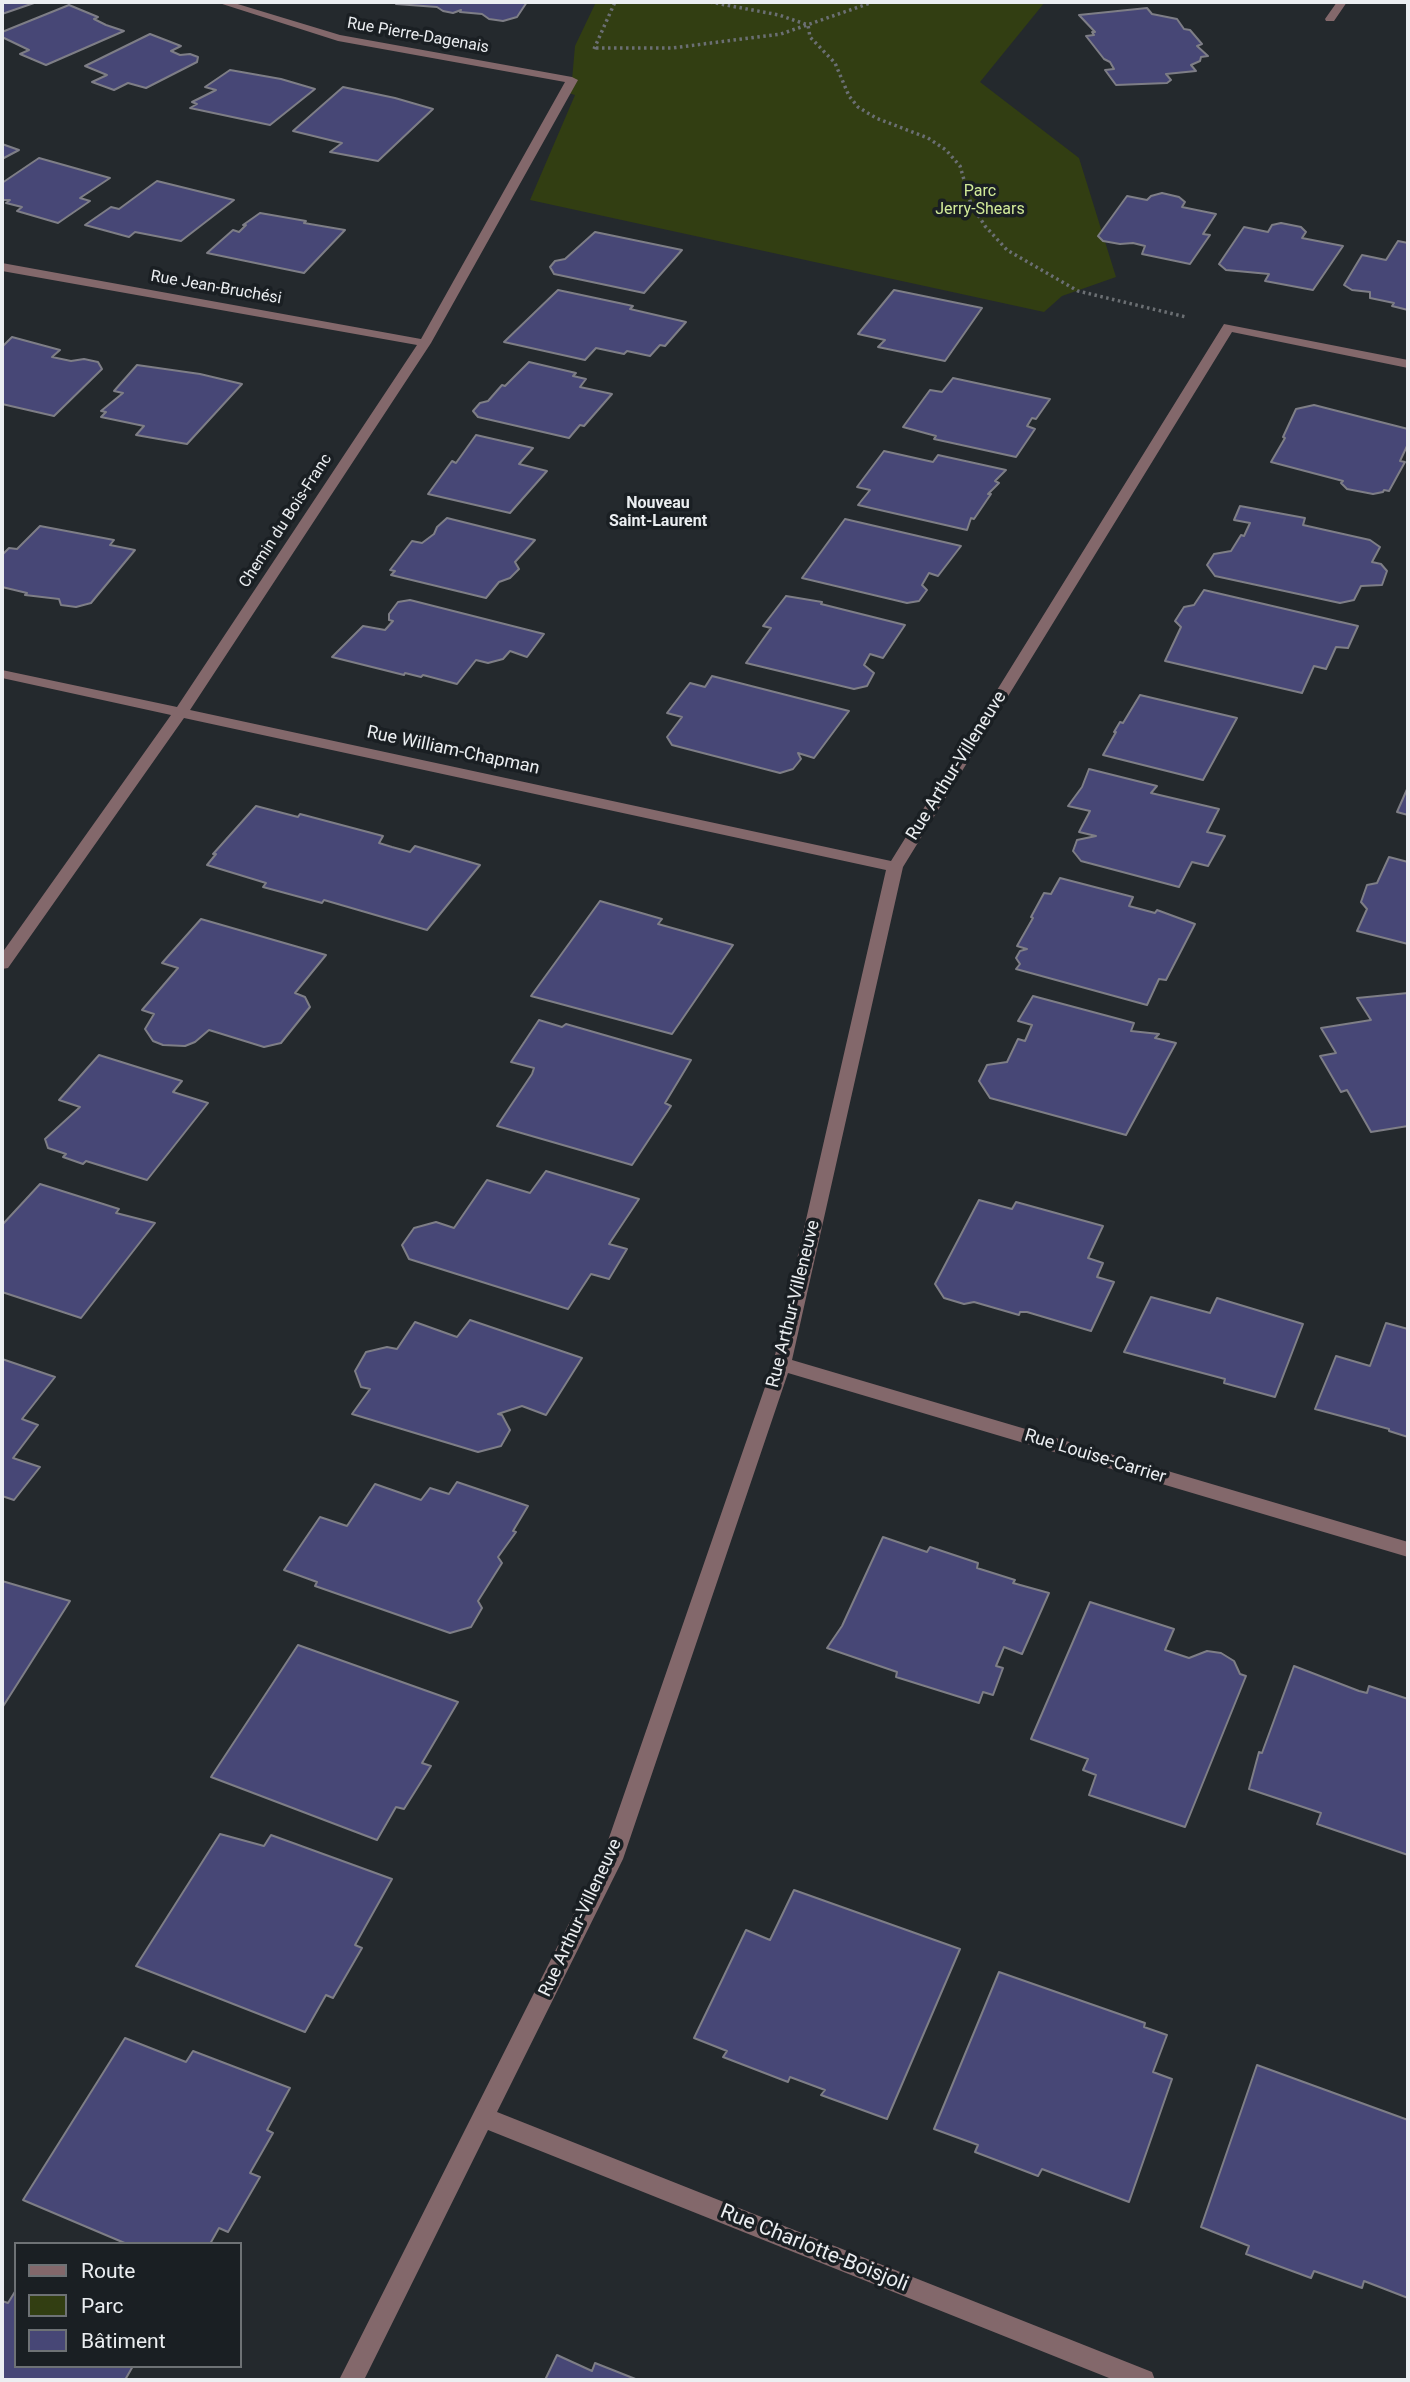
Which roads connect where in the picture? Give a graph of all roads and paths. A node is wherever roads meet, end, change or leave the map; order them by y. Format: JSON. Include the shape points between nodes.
{"nodes":[{"id":1,"x":220,"y":2,"type":"edge"},
{"id":2,"x":615,"y":2,"type":"edge"},
{"id":3,"x":710,"y":2,"type":"edge"},
{"id":4,"x":873,"y":2,"type":"edge"},
{"id":5,"x":1342,"y":2,"type":"edge"},
{"id":6,"x":1331,"y":19,"type":"dead end"},
{"id":7,"x":808,"y":25,"type":"junction"},
{"id":8,"x":595,"y":48,"type":"junction"},
{"id":9,"x":572,"y":80,"type":"junction"},
{"id":10,"x":2,"y":267,"type":"edge"},
{"id":11,"x":1228,"y":327,"type":"junction"},
{"id":12,"x":425,"y":343,"type":"junction"},
{"id":13,"x":1408,"y":364,"type":"edge"},
{"id":14,"x":2,"y":674,"type":"edge"},
{"id":15,"x":181,"y":712,"type":"junction"},
{"id":16,"x":895,"y":867,"type":"junction"},
{"id":17,"x":2,"y":964,"type":"edge"},
{"id":18,"x":782,"y":1364,"type":"junction"},
{"id":19,"x":1408,"y":1550,"type":"edge"},
{"id":20,"x":485,"y":2118,"type":"junction"},
{"id":21,"x":351,"y":2380,"type":"edge"},
{"id":22,"x":1143,"y":2380,"type":"edge"}],
"edges":[{"from":1,"to":9,"type":"street","name":"Rue Pierre-Dagenais","via":[[338,38]]},
{"from":2,"to":8,"type":"path"},
{"from":3,"to":7,"type":"path"},
{"from":4,"to":7,"type":"path"},
{"from":5,"to":6,"type":"street"},
{"from":7,"to":8,"type":"path","via":[[781,34],[672,48]]},
{"from":7,"to":11,"type":"path","via":[[810,37],[835,63],[858,107],[946,150],[960,166],[971,204],[1007,250],[1078,291]]},
{"from":8,"to":9,"type":"path"},
{"from":9,"to":12,"type":"street","name":"Chemin du Bois-Franc"},
{"from":10,"to":12,"type":"street","name":"Rue Jean-Bruchési"},
{"from":11,"to":13,"type":"street"},
{"from":11,"to":16,"type":"street","name":"Rue Arthur-Villeneuve"},
{"from":12,"to":15,"type":"street","name":"Chemin du Bois-Franc"},
{"from":14,"to":15,"type":"street","name":"Rue William-Chapman"},
{"from":15,"to":16,"type":"street","name":"Rue William-Chapman"},
{"from":15,"to":17,"type":"street","name":"Chemin du Bois-Franc"},
{"from":16,"to":18,"type":"street","name":"Rue Arthur-Villeneuve"},
{"from":18,"to":19,"type":"street","name":"Rue Louise-Carrier"},
{"from":18,"to":20,"type":"street","name":"Rue Arthur-Villeneuve","via":[[612,1859]]},
{"from":20,"to":21,"type":"street","name":"Rue Arthur-Villeneuve"},
{"from":20,"to":22,"type":"street","name":"Rue Charlotte-Boisjoli"}]}
